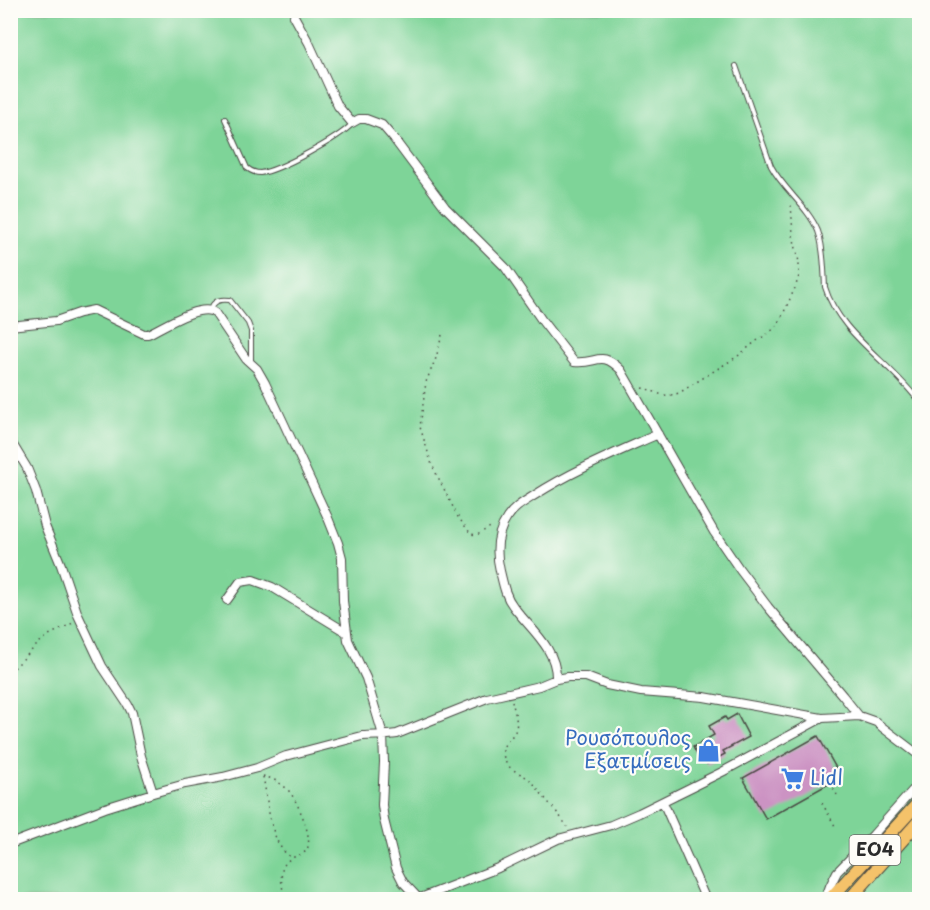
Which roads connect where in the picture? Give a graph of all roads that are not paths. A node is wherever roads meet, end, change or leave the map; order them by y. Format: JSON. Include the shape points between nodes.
{"nodes":[{"id":1,"x":294,"y":16,"type":"dead end"},
{"id":2,"x":736,"y":66,"type":"dead end"},
{"id":3,"x":225,"y":119,"type":"dead end"},
{"id":4,"x":352,"y":123,"type":"junction"},
{"id":5,"x":210,"y":310,"type":"junction"},
{"id":6,"x":10,"y":326,"type":"edge"},
{"id":7,"x":251,"y":363,"type":"junction"},
{"id":8,"x":920,"y":403,"type":"edge"},
{"id":9,"x":658,"y":434,"type":"junction"},
{"id":10,"x":10,"y":440,"type":"edge"},
{"id":11,"x":227,"y":600,"type":"dead end"},
{"id":12,"x":346,"y":632,"type":"junction"},
{"id":13,"x":556,"y":679,"type":"junction"},
{"id":14,"x":859,"y":716,"type":"junction"},
{"id":15,"x":822,"y":718,"type":"junction"},
{"id":16,"x":382,"y":735,"type":"junction"},
{"id":17,"x":920,"y":756,"type":"edge"},
{"id":18,"x":920,"y":782,"type":"edge"},
{"id":19,"x":153,"y":794,"type":"junction"},
{"id":20,"x":920,"y":801,"type":"edge"},
{"id":21,"x":663,"y":802,"type":"junction"},
{"id":22,"x":920,"y":820,"type":"edge"},
{"id":23,"x":10,"y":844,"type":"edge"},
{"id":24,"x":419,"y":899,"type":"edge"},
{"id":25,"x":706,"y":900,"type":"edge"},
{"id":26,"x":827,"y":900,"type":"edge"},
{"id":27,"x":849,"y":900,"type":"edge"}],
"edges":[{"from":1,"to":4,"type":"street","via":[[338,106]]},
{"from":2,"to":8,"type":"lane","via":[[776,177],[817,229],[828,295],[843,322]]},
{"from":3,"to":4,"type":"lane","via":[[247,168],[259,173],[289,163],[344,132]]},
{"from":4,"to":9,"type":"street","via":[[366,119],[382,125],[445,207],[505,267],[574,362],[604,359],[621,370]]},
{"from":5,"to":6,"type":"street","via":[[188,314],[148,334],[94,310],[56,321]]},
{"from":5,"to":7,"type":"street"},
{"from":5,"to":7,"type":"lane","via":[[217,301],[230,300],[248,323]]},
{"from":7,"to":12,"type":"street","via":[[265,383],[338,543]]},
{"from":9,"to":13,"type":"street","via":[[546,488],[519,505],[506,519],[497,557],[503,584],[511,604],[551,654]]},
{"from":9,"to":14,"type":"street","via":[[740,570]]},
{"from":10,"to":19,"type":"street","via":[[36,491],[78,615],[102,666],[132,713]]},
{"from":11,"to":12,"type":"street","via":[[240,582],[253,580],[272,587]]},
{"from":12,"to":16,"type":"street","via":[[366,678]]},
{"from":13,"to":15,"type":"street","via":[[586,677],[628,690],[704,697]]},
{"from":13,"to":16,"type":"street","via":[[487,698],[397,734]]},
{"from":14,"to":15,"type":"street"},
{"from":14,"to":17,"type":"street","via":[[876,722]]},
{"from":15,"to":21,"type":"street"},
{"from":16,"to":19,"type":"street","via":[[362,736]]},
{"from":16,"to":24,"type":"street","via":[[384,820],[396,868]]},
{"from":18,"to":26,"type":"street","via":[[837,872]]},
{"from":19,"to":23,"type":"street"},
{"from":20,"to":26,"type":"main road","number":"ΕΟ4"},
{"from":21,"to":24,"type":"street","via":[[611,825],[558,839]]},
{"from":21,"to":25,"type":"street"},
{"from":22,"to":27,"type":"main road","number":"ΕΟ4"}]}
